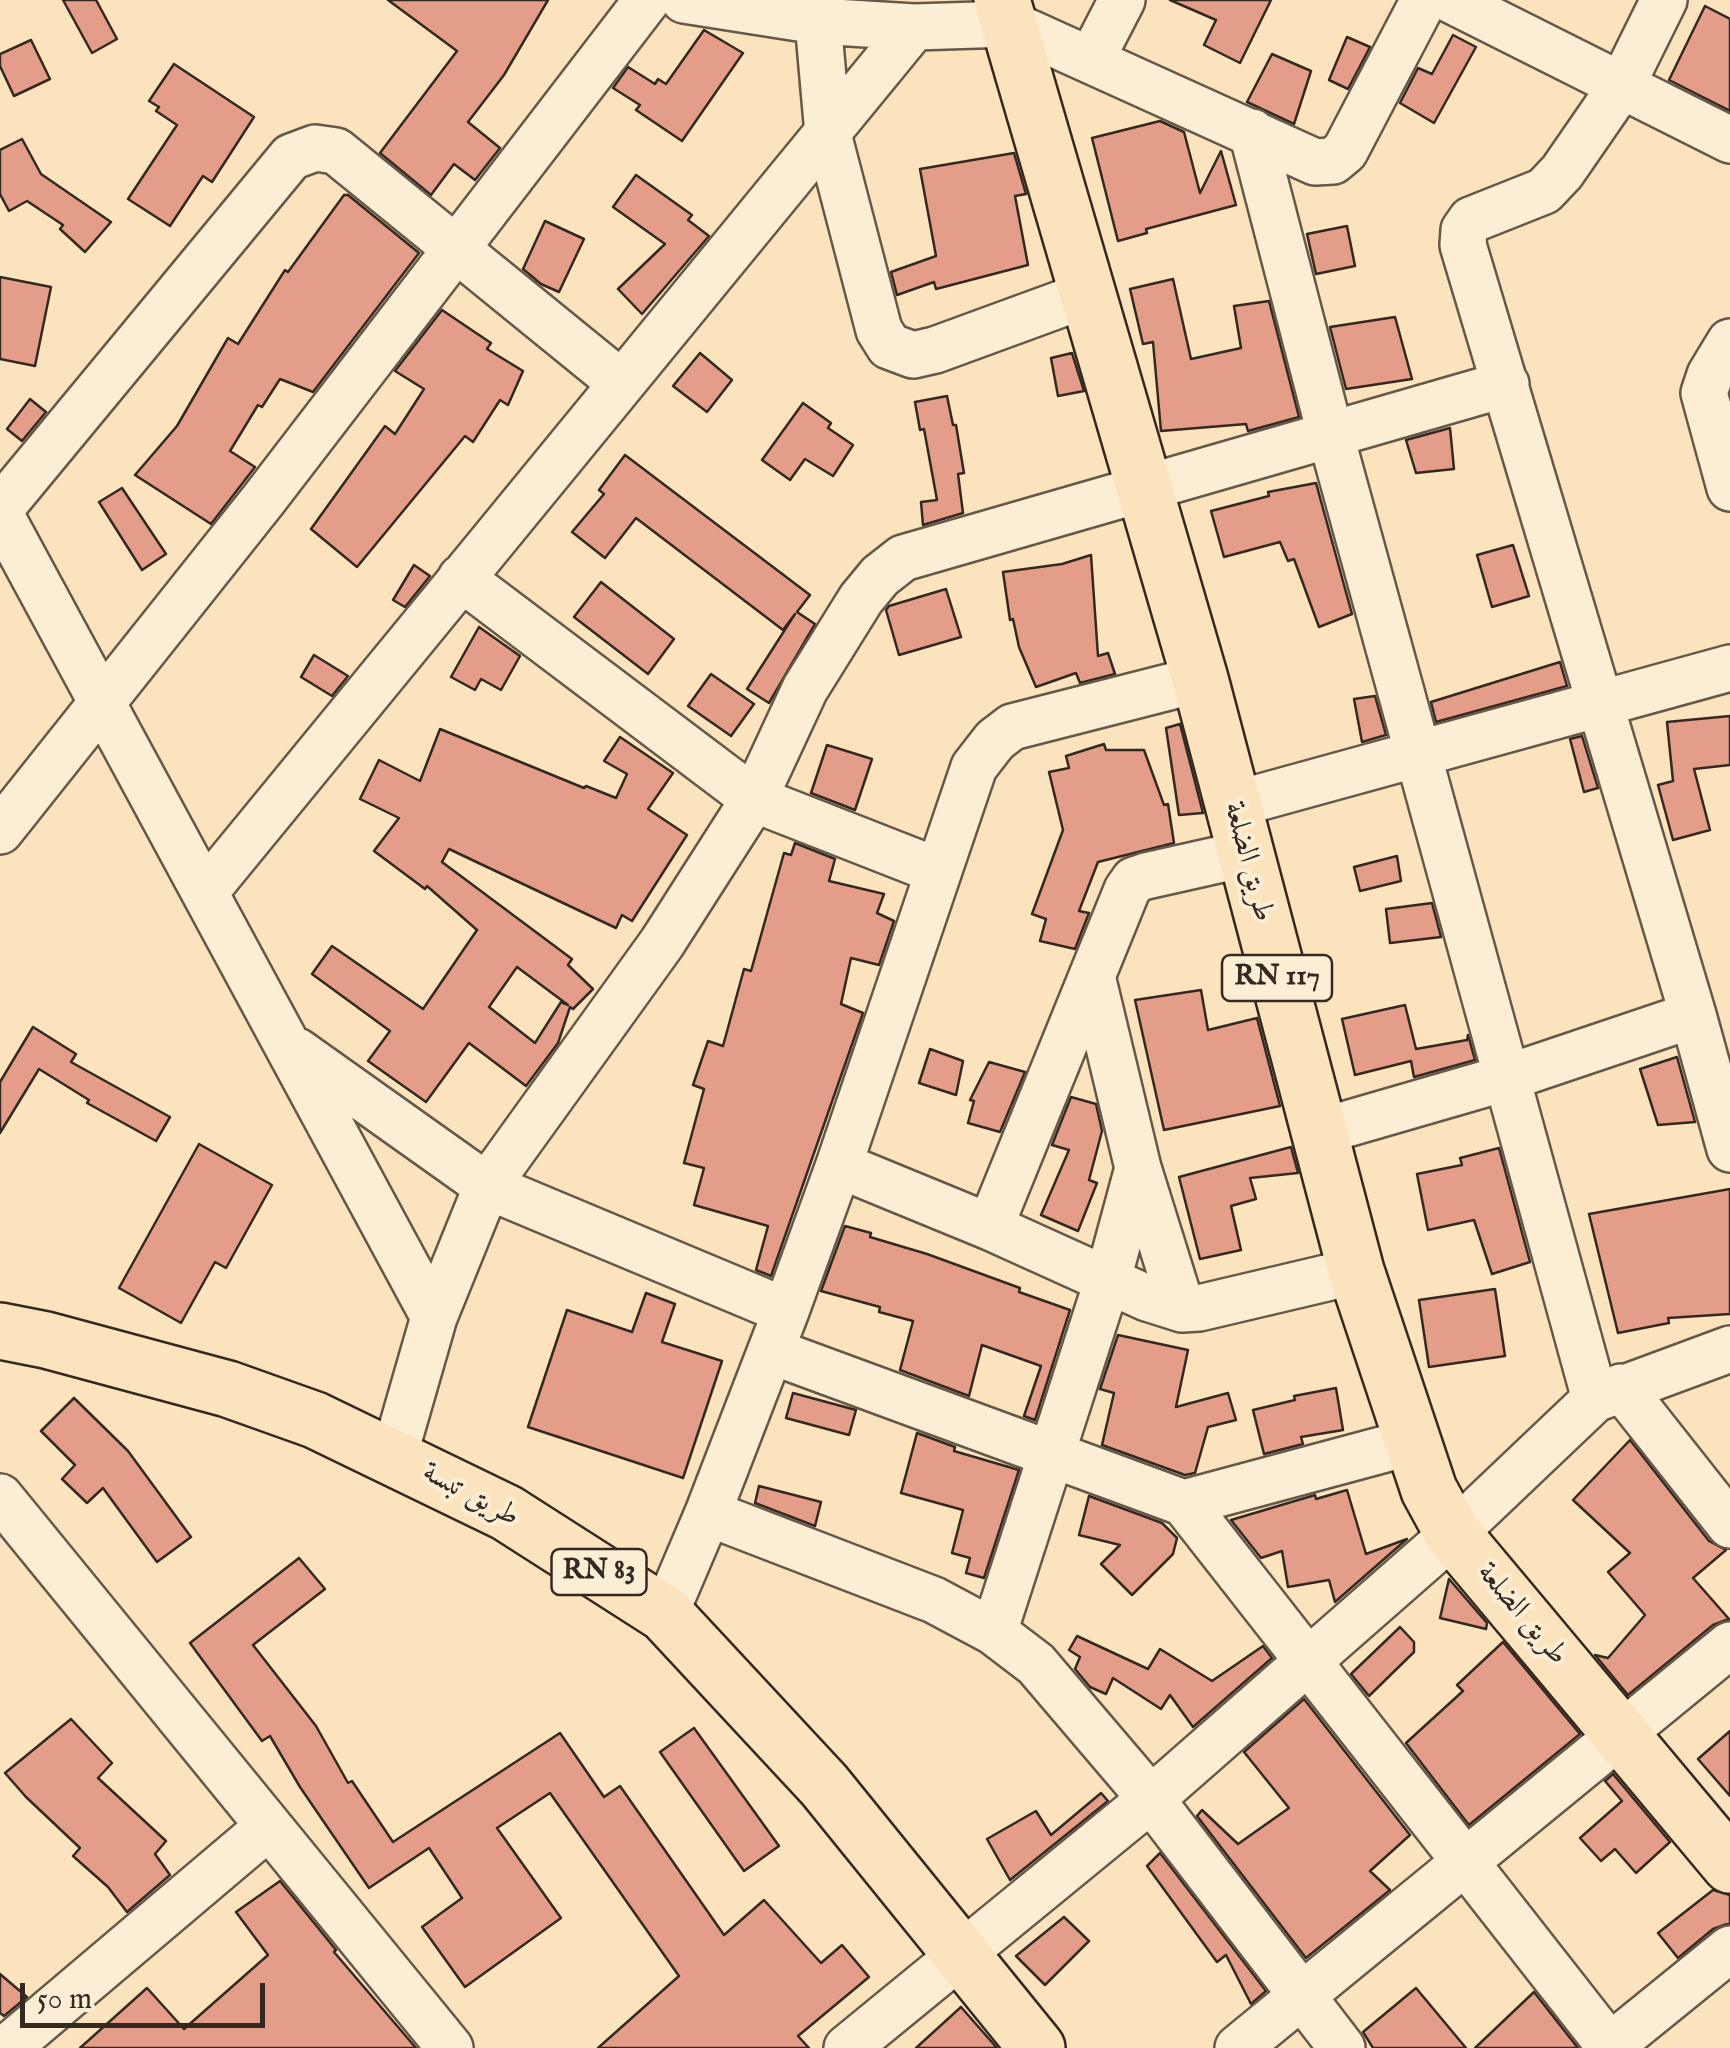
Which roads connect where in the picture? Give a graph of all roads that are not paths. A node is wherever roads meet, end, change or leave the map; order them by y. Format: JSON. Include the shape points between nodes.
{"nodes":[{"id":1,"x":647,"y":0,"type":"edge"},
{"id":2,"x":684,"y":0,"type":"edge"},
{"id":3,"x":1122,"y":0,"type":"edge"},
{"id":4,"x":1424,"y":0,"type":"edge"},
{"id":5,"x":1451,"y":0,"type":"edge"},
{"id":6,"x":1664,"y":0,"type":"edge"},
{"id":7,"x":1006,"y":12,"type":"edge"},
{"id":8,"x":818,"y":21,"type":"junction"},
{"id":9,"x":914,"y":28,"type":"junction"},
{"id":10,"x":1090,"y":60,"type":"junction"},
{"id":11,"x":1622,"y":86,"type":"junction"},
{"id":12,"x":1252,"y":132,"type":"junction"},
{"id":13,"x":828,"y":134,"type":"junction"},
{"id":14,"x":1730,"y":140,"type":"edge"},
{"id":15,"x":458,"y":250,"type":"junction"},
{"id":16,"x":1088,"y":294,"type":"junction"},
{"id":17,"x":1730,"y":342,"type":"edge"},
{"id":18,"x":620,"y":383,"type":"junction"},
{"id":19,"x":1506,"y":384,"type":"junction"},
{"id":20,"x":1330,"y":433,"type":"junction"},
{"id":21,"x":1730,"y":488,"type":"edge"},
{"id":22,"x":1145,"y":489,"type":"junction"},
{"id":23,"x":0,"y":512,"type":"edge"},
{"id":24,"x":461,"y":578,"type":"junction"},
{"id":25,"x":1730,"y":668,"type":"edge"},
{"id":26,"x":1200,"y":679,"type":"junction"},
{"id":27,"x":102,"y":702,"type":"junction"},
{"id":28,"x":1598,"y":706,"type":"junction"},
{"id":29,"x":1419,"y":754,"type":"junction"},
{"id":30,"x":754,"y":799,"type":"junction"},
{"id":31,"x":1238,"y":829,"type":"junction"},
{"id":32,"x":0,"y":831,"type":"edge"},
{"id":33,"x":938,"y":871,"type":"junction"},
{"id":34,"x":205,"y":892,"type":"junction"},
{"id":35,"x":1092,"y":976,"type":"junction"},
{"id":36,"x":1693,"y":1015,"type":"junction"},
{"id":37,"x":287,"y":1044,"type":"junction"},
{"id":38,"x":1509,"y":1078,"type":"junction"},
{"id":39,"x":1319,"y":1132,"type":"junction"},
{"id":40,"x":1730,"y":1148,"type":"edge"},
{"id":41,"x":839,"y":1165,"type":"junction"},
{"id":42,"x":1138,"y":1168,"type":"junction"},
{"id":43,"x":488,"y":1186,"type":"junction"},
{"id":44,"x":990,"y":1227,"type":"junction"},
{"id":45,"x":1356,"y":1271,"type":"junction"},
{"id":46,"x":1108,"y":1279,"type":"junction"},
{"id":47,"x":1182,"y":1309,"type":"junction"},
{"id":48,"x":434,"y":1317,"type":"junction"},
{"id":49,"x":0,"y":1331,"type":"edge"},
{"id":50,"x":778,"y":1331,"type":"junction"},
{"id":51,"x":1730,"y":1348,"type":"edge"},
{"id":52,"x":1609,"y":1393,"type":"junction"},
{"id":53,"x":1411,"y":1442,"type":"junction"},
{"id":54,"x":1051,"y":1454,"type":"junction"},
{"id":55,"x":394,"y":1456,"type":"junction"},
{"id":56,"x":0,"y":1497,"type":"edge"},
{"id":57,"x":1184,"y":1503,"type":"junction"},
{"id":58,"x":708,"y":1513,"type":"junction"},
{"id":59,"x":1730,"y":1524,"type":"edge"},
{"id":60,"x":1453,"y":1534,"type":"junction"},
{"id":61,"x":664,"y":1614,"type":"junction"},
{"id":62,"x":994,"y":1632,"type":"junction"},
{"id":63,"x":1730,"y":1646,"type":"edge"},
{"id":64,"x":1304,"y":1662,"type":"junction"},
{"id":65,"x":1622,"y":1733,"type":"junction"},
{"id":66,"x":1151,"y":1799,"type":"junction"},
{"id":67,"x":268,"y":1827,"type":"junction"},
{"id":68,"x":1465,"y":1863,"type":"junction"},
{"id":69,"x":1730,"y":1866,"type":"edge"},
{"id":70,"x":1730,"y":1949,"type":"edge"},
{"id":71,"x":960,"y":1957,"type":"junction"},
{"id":72,"x":1301,"y":1996,"type":"junction"},
{"id":73,"x":7,"y":2048,"type":"edge"},
{"id":74,"x":450,"y":2048,"type":"edge"},
{"id":75,"x":847,"y":2048,"type":"edge"},
{"id":76,"x":1037,"y":2048,"type":"edge"},
{"id":77,"x":1238,"y":2048,"type":"edge"},
{"id":78,"x":1342,"y":2048,"type":"edge"},
{"id":79,"x":1609,"y":2048,"type":"edge"}],
"edges":[{"from":1,"to":15,"type":"street"},
{"from":2,"to":8,"type":"street"},
{"from":3,"to":10,"type":"street"},
{"from":4,"to":12,"type":"street","via":[[1345,151],[1333,161],[1315,162]]},
{"from":5,"to":11,"type":"street"},
{"from":6,"to":11,"type":"street"},
{"from":7,"to":9,"type":"street"},
{"from":7,"to":10,"type":"street"},
{"from":7,"to":16,"type":"main road","name":"طريق الضلعة","number":"RN 117"},
{"from":8,"to":9,"type":"street"},
{"from":8,"to":13,"type":"street"},
{"from":9,"to":13,"type":"street"},
{"from":10,"to":12,"type":"street"},
{"from":11,"to":14,"type":"street"},
{"from":11,"to":19,"type":"street","via":[[1544,191],[1472,220],[1464,230]]},
{"from":12,"to":20,"type":"street"},
{"from":13,"to":16,"type":"street","via":[[889,346],[913,355],[934,350]]},
{"from":13,"to":18,"type":"street"},
{"from":15,"to":18,"type":"street"},
{"from":15,"to":23,"type":"street","via":[[336,151],[315,148],[291,156]]},
{"from":15,"to":27,"type":"street"},
{"from":16,"to":22,"type":"main road","name":"طريق الضلعة","number":"RN 117"},
{"from":17,"to":21,"type":"street","via":[[1704,393]]},
{"from":18,"to":24,"type":"street"},
{"from":19,"to":20,"type":"street"},
{"from":19,"to":28,"type":"street"},
{"from":20,"to":22,"type":"street"},
{"from":20,"to":29,"type":"street"},
{"from":22,"to":26,"type":"main road","name":"طريق الضلعة","number":"RN 117"},
{"from":22,"to":30,"type":"street","via":[[903,558],[880,576],[805,689]]},
{"from":23,"to":27,"type":"street"},
{"from":24,"to":30,"type":"street"},
{"from":24,"to":34,"type":"street"},
{"from":25,"to":28,"type":"street"},
{"from":26,"to":31,"type":"main road","name":"طريق الضلعة","number":"RN 117"},
{"from":26,"to":33,"type":"street","via":[[1012,727],[974,767]]},
{"from":27,"to":32,"type":"street"},
{"from":27,"to":34,"type":"street"},
{"from":28,"to":29,"type":"street"},
{"from":28,"to":36,"type":"street"},
{"from":29,"to":31,"type":"street"},
{"from":29,"to":38,"type":"street"},
{"from":30,"to":33,"type":"street"},
{"from":30,"to":43,"type":"street","via":[[662,943]]},
{"from":31,"to":35,"type":"street","via":[[1134,880]]},
{"from":31,"to":39,"type":"main road","name":"طريق الضلعة","number":"RN 117"},
{"from":33,"to":41,"type":"street"},
{"from":34,"to":37,"type":"street"},
{"from":35,"to":42,"type":"street"},
{"from":35,"to":44,"type":"street"},
{"from":36,"to":38,"type":"street"},
{"from":36,"to":40,"type":"street"},
{"from":37,"to":43,"type":"street"},
{"from":37,"to":48,"type":"street"},
{"from":38,"to":39,"type":"street"},
{"from":38,"to":52,"type":"street"},
{"from":39,"to":45,"type":"main road","name":"طريق الضلعة","number":"RN 117"},
{"from":41,"to":44,"type":"street"},
{"from":41,"to":50,"type":"street"},
{"from":42,"to":46,"type":"street"},
{"from":42,"to":47,"type":"street"},
{"from":43,"to":48,"type":"street"},
{"from":43,"to":50,"type":"street"},
{"from":44,"to":46,"type":"street"},
{"from":45,"to":47,"type":"street"},
{"from":45,"to":53,"type":"main road","name":"طريق الضلعة","number":"RN 117"},
{"from":46,"to":47,"type":"street"},
{"from":46,"to":54,"type":"street"},
{"from":48,"to":55,"type":"street"},
{"from":49,"to":55,"type":"main road","name":"طريق تبسة","number":"RN 83","via":[[228,1388]]},
{"from":50,"to":54,"type":"street"},
{"from":50,"to":58,"type":"street"},
{"from":51,"to":52,"type":"street"},
{"from":52,"to":59,"type":"street"},
{"from":52,"to":60,"type":"street"},
{"from":53,"to":57,"type":"street"},
{"from":53,"to":60,"type":"main road","name":"طريق الضلعة","number":"RN 117"},
{"from":54,"to":57,"type":"street"},
{"from":54,"to":62,"type":"street"},
{"from":55,"to":61,"type":"main road","name":"طريق تبسة","number":"RN 83","via":[[507,1513]]},
{"from":56,"to":67,"type":"street"},
{"from":57,"to":64,"type":"street"},
{"from":58,"to":61,"type":"street"},
{"from":58,"to":62,"type":"street","via":[[934,1600]]},
{"from":60,"to":64,"type":"street"},
{"from":60,"to":65,"type":"main road","name":"طريق الضلعة","number":"RN 117"},
{"from":61,"to":71,"type":"main road","name":"طريق تبسة","number":"RN 83","via":[[824,1784]]},
{"from":62,"to":66,"type":"street","via":[[1036,1664]]},
{"from":63,"to":65,"type":"street"},
{"from":64,"to":66,"type":"street"},
{"from":64,"to":68,"type":"street"},
{"from":65,"to":68,"type":"street"},
{"from":65,"to":69,"type":"main road","name":"طريق الضلعة","number":"RN 117"},
{"from":66,"to":71,"type":"street"},
{"from":66,"to":72,"type":"street"},
{"from":67,"to":73,"type":"street"},
{"from":67,"to":74,"type":"street"},
{"from":68,"to":72,"type":"street"},
{"from":68,"to":79,"type":"street"},
{"from":70,"to":79,"type":"street"},
{"from":71,"to":75,"type":"street"},
{"from":71,"to":76,"type":"main road","name":"طريق تبسة","number":"RN 83"},
{"from":72,"to":77,"type":"street"},
{"from":72,"to":78,"type":"street"}]}
